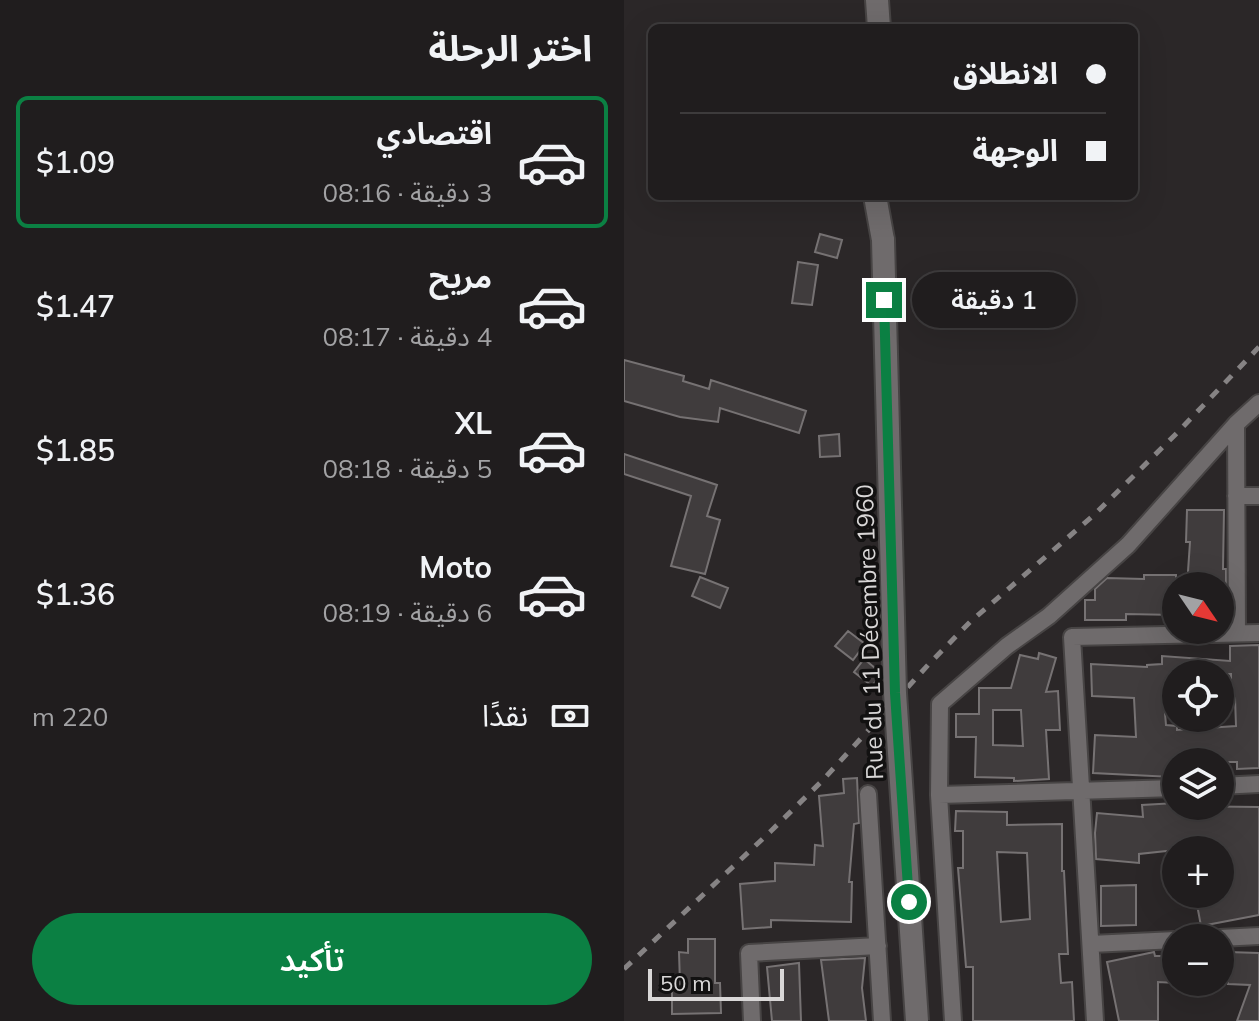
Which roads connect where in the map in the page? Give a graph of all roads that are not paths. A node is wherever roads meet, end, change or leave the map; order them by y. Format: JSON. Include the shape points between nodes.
{"nodes":[{"id":1,"x":864,"y":0,"type":"edge"},
{"id":2,"x":877,"y":0,"type":"edge"},
{"id":3,"x":865,"y":24,"type":"edge"},
{"id":4,"x":879,"y":24,"type":"edge"},
{"id":5,"x":876,"y":200,"type":"edge"},
{"id":6,"x":884,"y":200,"type":"edge"},
{"id":7,"x":883,"y":240,"type":"junction"},
{"id":8,"x":1259,"y":403,"type":"edge"},
{"id":9,"x":1236,"y":424,"type":"junction"},
{"id":10,"x":1236,"y":496,"type":"junction"},
{"id":11,"x":1259,"y":496,"type":"edge"},
{"id":12,"x":1237,"y":633,"type":"junction"},
{"id":13,"x":1259,"y":633,"type":"edge"},
{"id":14,"x":1259,"y":784,"type":"edge"},
{"id":15,"x":1234,"y":785,"type":"edge"},
{"id":16,"x":1162,"y":788,"type":"edge"},
{"id":17,"x":1081,"y":791,"type":"junction"},
{"id":18,"x":868,"y":794,"type":"dead end"},
{"id":19,"x":939,"y":795,"type":"junction"},
{"id":20,"x":1259,"y":936,"type":"edge"},
{"id":21,"x":1234,"y":937,"type":"edge"},
{"id":22,"x":1162,"y":941,"type":"edge"},
{"id":23,"x":1091,"y":944,"type":"junction"},
{"id":24,"x":878,"y":946,"type":"junction"},
{"id":25,"x":752,"y":1021,"type":"edge"},
{"id":26,"x":882,"y":1021,"type":"edge"},
{"id":27,"x":917,"y":1021,"type":"edge"},
{"id":28,"x":953,"y":1021,"type":"edge"},
{"id":29,"x":1095,"y":1021,"type":"edge"}],
"edges":[{"from":1,"to":3,"type":"main road"},
{"from":2,"to":4,"type":"main road"},
{"from":5,"to":7,"type":"main road","name":"Rue du 11 Décembre 1960"},
{"from":6,"to":7,"type":"main road","name":"Rue du 11 Décembre 1960"},
{"from":7,"to":27,"type":"main road","name":"Rue du 11 Décembre 1960","bridge":true,"via":[[895,693]]},
{"from":8,"to":9,"type":"street"},
{"from":9,"to":10,"type":"street"},
{"from":9,"to":19,"type":"street","via":[[1128,545],[940,704]]},
{"from":10,"to":11,"type":"street"},
{"from":10,"to":12,"type":"street"},
{"from":12,"to":13,"type":"street"},
{"from":12,"to":17,"type":"street","via":[[1072,637]]},
{"from":14,"to":15,"type":"street"},
{"from":16,"to":17,"type":"street"},
{"from":17,"to":19,"type":"street"},
{"from":17,"to":23,"type":"street"},
{"from":18,"to":24,"type":"street"},
{"from":19,"to":28,"type":"street"},
{"from":20,"to":21,"type":"street"},
{"from":22,"to":23,"type":"street"},
{"from":23,"to":29,"type":"street"},
{"from":24,"to":25,"type":"street","via":[[749,953]]},
{"from":24,"to":26,"type":"street"}]}
